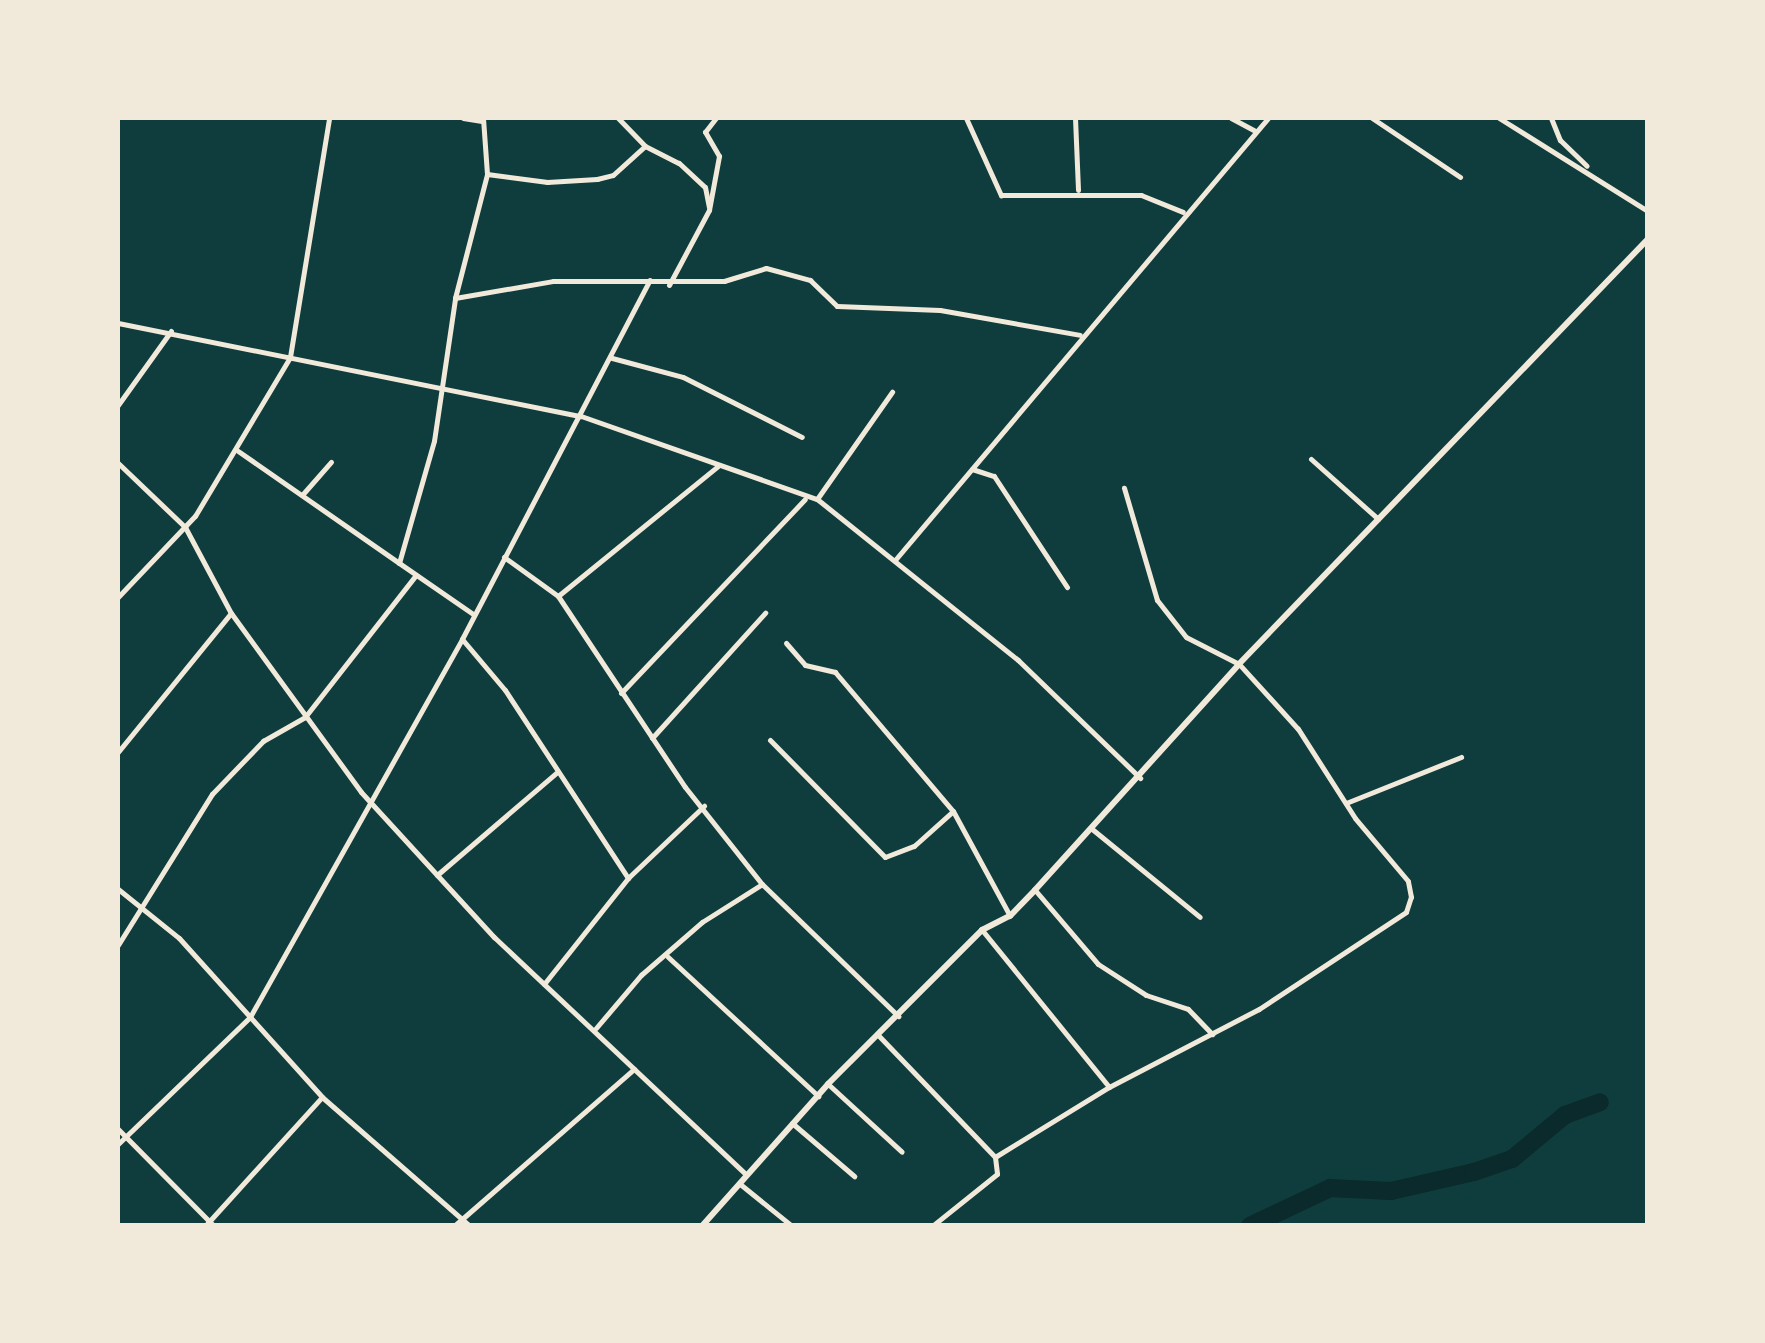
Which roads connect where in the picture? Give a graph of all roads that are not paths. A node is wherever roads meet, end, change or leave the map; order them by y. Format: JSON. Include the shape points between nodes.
{"nodes":[{"id":1,"x":329,"y":118,"type":"edge"},
{"id":2,"x":463,"y":118,"type":"edge"},
{"id":3,"x":618,"y":118,"type":"edge"},
{"id":4,"x":716,"y":118,"type":"edge"},
{"id":5,"x":966,"y":118,"type":"edge"},
{"id":6,"x":1075,"y":118,"type":"edge"},
{"id":7,"x":1230,"y":118,"type":"edge"},
{"id":8,"x":1268,"y":118,"type":"edge"},
{"id":9,"x":1372,"y":118,"type":"edge"},
{"id":10,"x":1499,"y":118,"type":"edge"},
{"id":11,"x":1551,"y":118,"type":"edge"},
{"id":12,"x":482,"y":119,"type":"edge"},
{"id":13,"x":1256,"y":131,"type":"junction"},
{"id":14,"x":645,"y":146,"type":"junction"},
{"id":15,"x":1593,"y":171,"type":"junction"},
{"id":16,"x":487,"y":174,"type":"junction"},
{"id":17,"x":1460,"y":177,"type":"dead end"},
{"id":18,"x":1078,"y":190,"type":"junction"},
{"id":19,"x":709,"y":210,"type":"junction"},
{"id":20,"x":1184,"y":212,"type":"junction"},
{"id":21,"x":1648,"y":212,"type":"edge"},
{"id":22,"x":1648,"y":238,"type":"edge"},
{"id":23,"x":650,"y":280,"type":"junction"},
{"id":24,"x":669,"y":285,"type":"junction"},
{"id":25,"x":455,"y":298,"type":"junction"},
{"id":26,"x":118,"y":322,"type":"edge"},
{"id":27,"x":172,"y":331,"type":"junction"},
{"id":28,"x":1080,"y":336,"type":"junction"},
{"id":29,"x":290,"y":356,"type":"junction"},
{"id":30,"x":611,"y":358,"type":"junction"},
{"id":31,"x":445,"y":384,"type":"junction"},
{"id":32,"x":892,"y":392,"type":"dead end"},
{"id":33,"x":118,"y":405,"type":"edge"},
{"id":34,"x":580,"y":416,"type":"junction"},
{"id":35,"x":802,"y":437,"type":"dead end"},
{"id":36,"x":238,"y":451,"type":"junction"},
{"id":37,"x":1312,"y":460,"type":"dead end"},
{"id":38,"x":331,"y":462,"type":"dead end"},
{"id":39,"x":118,"y":463,"type":"edge"},
{"id":40,"x":718,"y":466,"type":"junction"},
{"id":41,"x":970,"y":468,"type":"junction"},
{"id":42,"x":1124,"y":488,"type":"dead end"},
{"id":43,"x":302,"y":495,"type":"junction"},
{"id":44,"x":804,"y":499,"type":"junction"},
{"id":45,"x":817,"y":499,"type":"junction"},
{"id":46,"x":1378,"y":519,"type":"junction"},
{"id":47,"x":185,"y":527,"type":"junction"},
{"id":48,"x":504,"y":556,"type":"junction"},
{"id":49,"x":896,"y":560,"type":"junction"},
{"id":50,"x":399,"y":563,"type":"junction"},
{"id":51,"x":416,"y":574,"type":"junction"},
{"id":52,"x":1067,"y":587,"type":"dead end"},
{"id":53,"x":558,"y":596,"type":"junction"},
{"id":54,"x":118,"y":597,"type":"edge"},
{"id":55,"x":231,"y":612,"type":"junction"},
{"id":56,"x":765,"y":613,"type":"dead end"},
{"id":57,"x":474,"y":614,"type":"junction"},
{"id":58,"x":462,"y":639,"type":"junction"},
{"id":59,"x":786,"y":643,"type":"dead end"},
{"id":60,"x":1239,"y":664,"type":"junction"},
{"id":61,"x":621,"y":692,"type":"junction"},
{"id":62,"x":305,"y":716,"type":"junction"},
{"id":63,"x":652,"y":738,"type":"junction"},
{"id":64,"x":770,"y":740,"type":"dead end"},
{"id":65,"x":118,"y":752,"type":"edge"},
{"id":66,"x":1461,"y":757,"type":"dead end"},
{"id":67,"x":556,"y":773,"type":"junction"},
{"id":68,"x":1140,"y":778,"type":"junction"},
{"id":69,"x":1346,"y":803,"type":"junction"},
{"id":70,"x":371,"y":804,"type":"junction"},
{"id":71,"x":704,"y":806,"type":"junction"},
{"id":72,"x":953,"y":811,"type":"junction"},
{"id":73,"x":1092,"y":829,"type":"junction"},
{"id":74,"x":436,"y":876,"type":"junction"},
{"id":75,"x":628,"y":878,"type":"junction"},
{"id":76,"x":762,"y":884,"type":"junction"},
{"id":77,"x":118,"y":889,"type":"edge"},
{"id":78,"x":1035,"y":890,"type":"junction"},
{"id":79,"x":140,"y":903,"type":"junction"},
{"id":80,"x":1010,"y":916,"type":"junction"},
{"id":81,"x":1200,"y":916,"type":"dead end"},
{"id":82,"x":982,"y":930,"type":"junction"},
{"id":83,"x":118,"y":945,"type":"edge"},
{"id":84,"x":668,"y":956,"type":"junction"},
{"id":85,"x":544,"y":984,"type":"junction"},
{"id":86,"x":898,"y":1016,"type":"junction"},
{"id":87,"x":250,"y":1017,"type":"junction"},
{"id":88,"x":595,"y":1030,"type":"junction"},
{"id":89,"x":1212,"y":1034,"type":"junction"},
{"id":90,"x":878,"y":1036,"type":"junction"},
{"id":91,"x":634,"y":1069,"type":"junction"},
{"id":92,"x":828,"y":1084,"type":"junction"},
{"id":93,"x":1109,"y":1087,"type":"junction"},
{"id":94,"x":818,"y":1096,"type":"junction"},
{"id":95,"x":322,"y":1097,"type":"junction"},
{"id":96,"x":792,"y":1122,"type":"junction"},
{"id":97,"x":118,"y":1129,"type":"edge"},
{"id":98,"x":128,"y":1136,"type":"junction"},
{"id":99,"x":118,"y":1144,"type":"edge"},
{"id":100,"x":902,"y":1152,"type":"dead end"},
{"id":101,"x":995,"y":1156,"type":"junction"},
{"id":102,"x":744,"y":1172,"type":"junction"},
{"id":103,"x":854,"y":1176,"type":"dead end"},
{"id":104,"x":739,"y":1183,"type":"junction"},
{"id":105,"x":460,"y":1218,"type":"junction"},
{"id":106,"x":209,"y":1224,"type":"edge"},
{"id":107,"x":454,"y":1226,"type":"edge"},
{"id":108,"x":470,"y":1226,"type":"edge"},
{"id":109,"x":702,"y":1226,"type":"edge"},
{"id":110,"x":792,"y":1226,"type":"edge"},
{"id":111,"x":932,"y":1226,"type":"edge"}],
"edges":[{"from":1,"to":29,"type":"street"},
{"from":2,"to":12,"type":"street"},
{"from":3,"to":14,"type":"street"},
{"from":4,"to":19,"type":"street","via":[[705,132],[720,156]]},
{"from":5,"to":18,"type":"street","via":[[1001,195]]},
{"from":6,"to":18,"type":"street"},
{"from":7,"to":13,"type":"street"},
{"from":8,"to":13,"type":"street"},
{"from":9,"to":17,"type":"street"},
{"from":10,"to":15,"type":"street"},
{"from":11,"to":15,"type":"street","via":[[1560,140]]},
{"from":12,"to":16,"type":"street"},
{"from":13,"to":20,"type":"street"},
{"from":14,"to":16,"type":"street","via":[[614,176],[547,182]]},
{"from":14,"to":19,"type":"street","via":[[705,187]]},
{"from":15,"to":21,"type":"street"},
{"from":16,"to":25,"type":"street"},
{"from":18,"to":20,"type":"street","via":[[1142,195]]},
{"from":19,"to":24,"type":"street"},
{"from":20,"to":28,"type":"street"},
{"from":22,"to":46,"type":"street"},
{"from":23,"to":24,"type":"street"},
{"from":23,"to":25,"type":"street","via":[[553,281]]},
{"from":23,"to":30,"type":"street"},
{"from":24,"to":28,"type":"street","via":[[789,270],[837,306],[940,310]]},
{"from":25,"to":31,"type":"street"},
{"from":26,"to":27,"type":"street"},
{"from":27,"to":29,"type":"street"},
{"from":27,"to":33,"type":"street"},
{"from":28,"to":41,"type":"street"},
{"from":29,"to":31,"type":"street"},
{"from":29,"to":36,"type":"street"},
{"from":30,"to":34,"type":"street"},
{"from":30,"to":35,"type":"street","via":[[682,377]]},
{"from":31,"to":34,"type":"street"},
{"from":31,"to":50,"type":"street"},
{"from":32,"to":45,"type":"street"},
{"from":34,"to":40,"type":"street"},
{"from":34,"to":48,"type":"street"},
{"from":36,"to":43,"type":"street"},
{"from":36,"to":47,"type":"street"},
{"from":37,"to":46,"type":"street"},
{"from":38,"to":43,"type":"street"},
{"from":39,"to":47,"type":"street"},
{"from":40,"to":44,"type":"street"},
{"from":40,"to":53,"type":"street"},
{"from":41,"to":49,"type":"street"},
{"from":41,"to":52,"type":"street","via":[[994,476]]},
{"from":42,"to":60,"type":"street","via":[[1157,600],[1186,637]]},
{"from":43,"to":50,"type":"street"},
{"from":44,"to":45,"type":"street"},
{"from":44,"to":61,"type":"street"},
{"from":45,"to":49,"type":"street"},
{"from":46,"to":60,"type":"street"},
{"from":47,"to":54,"type":"street"},
{"from":47,"to":55,"type":"street"},
{"from":48,"to":53,"type":"street"},
{"from":48,"to":57,"type":"street"},
{"from":49,"to":68,"type":"street","via":[[1018,660]]},
{"from":50,"to":51,"type":"street"},
{"from":51,"to":57,"type":"street"},
{"from":51,"to":62,"type":"street"},
{"from":53,"to":61,"type":"street"},
{"from":55,"to":62,"type":"street"},
{"from":55,"to":65,"type":"street"},
{"from":56,"to":63,"type":"street"},
{"from":57,"to":58,"type":"street"},
{"from":58,"to":67,"type":"street","via":[[505,690]]},
{"from":58,"to":70,"type":"street"},
{"from":59,"to":72,"type":"street","via":[[805,664],[835,672]]},
{"from":60,"to":68,"type":"street"},
{"from":60,"to":69,"type":"street","via":[[1298,729]]},
{"from":61,"to":63,"type":"street"},
{"from":62,"to":70,"type":"street"},
{"from":62,"to":79,"type":"street","via":[[263,741],[212,794]]},
{"from":63,"to":71,"type":"street"},
{"from":64,"to":72,"type":"street","via":[[885,858],[914,846]]},
{"from":66,"to":69,"type":"street"},
{"from":67,"to":74,"type":"street"},
{"from":67,"to":75,"type":"street"},
{"from":68,"to":73,"type":"street"},
{"from":69,"to":89,"type":"street","via":[[1408,880],[1406,912]]},
{"from":70,"to":74,"type":"street"},
{"from":70,"to":87,"type":"street"},
{"from":71,"to":75,"type":"street"},
{"from":71,"to":76,"type":"street"},
{"from":72,"to":80,"type":"street"},
{"from":73,"to":78,"type":"street"},
{"from":73,"to":81,"type":"street"},
{"from":74,"to":85,"type":"street"},
{"from":75,"to":85,"type":"street"},
{"from":76,"to":84,"type":"street","via":[[702,922]]},
{"from":76,"to":86,"type":"street"},
{"from":77,"to":79,"type":"street"},
{"from":78,"to":80,"type":"street"},
{"from":78,"to":89,"type":"street","via":[[1098,964],[1146,994],[1188,1008]]},
{"from":79,"to":83,"type":"street"},
{"from":79,"to":87,"type":"street"},
{"from":80,"to":82,"type":"street"},
{"from":82,"to":86,"type":"street"},
{"from":82,"to":93,"type":"street"},
{"from":84,"to":88,"type":"street","via":[[641,975]]},
{"from":84,"to":94,"type":"street"},
{"from":85,"to":88,"type":"street"},
{"from":86,"to":90,"type":"street"},
{"from":87,"to":95,"type":"street"},
{"from":87,"to":98,"type":"street"},
{"from":88,"to":91,"type":"street"},
{"from":89,"to":93,"type":"street"},
{"from":90,"to":92,"type":"street"},
{"from":90,"to":101,"type":"street"},
{"from":91,"to":102,"type":"street"},
{"from":91,"to":105,"type":"street"},
{"from":92,"to":94,"type":"street"},
{"from":92,"to":100,"type":"street"},
{"from":93,"to":101,"type":"street"},
{"from":94,"to":96,"type":"street"},
{"from":95,"to":105,"type":"street"},
{"from":95,"to":106,"type":"street"},
{"from":96,"to":102,"type":"street"},
{"from":96,"to":103,"type":"street"},
{"from":97,"to":98,"type":"street"},
{"from":98,"to":99,"type":"street"},
{"from":98,"to":106,"type":"street"},
{"from":101,"to":111,"type":"street","via":[[998,1174]]},
{"from":102,"to":104,"type":"street"},
{"from":104,"to":109,"type":"street"},
{"from":104,"to":110,"type":"street"},
{"from":105,"to":107,"type":"street"},
{"from":105,"to":108,"type":"street"}]}
